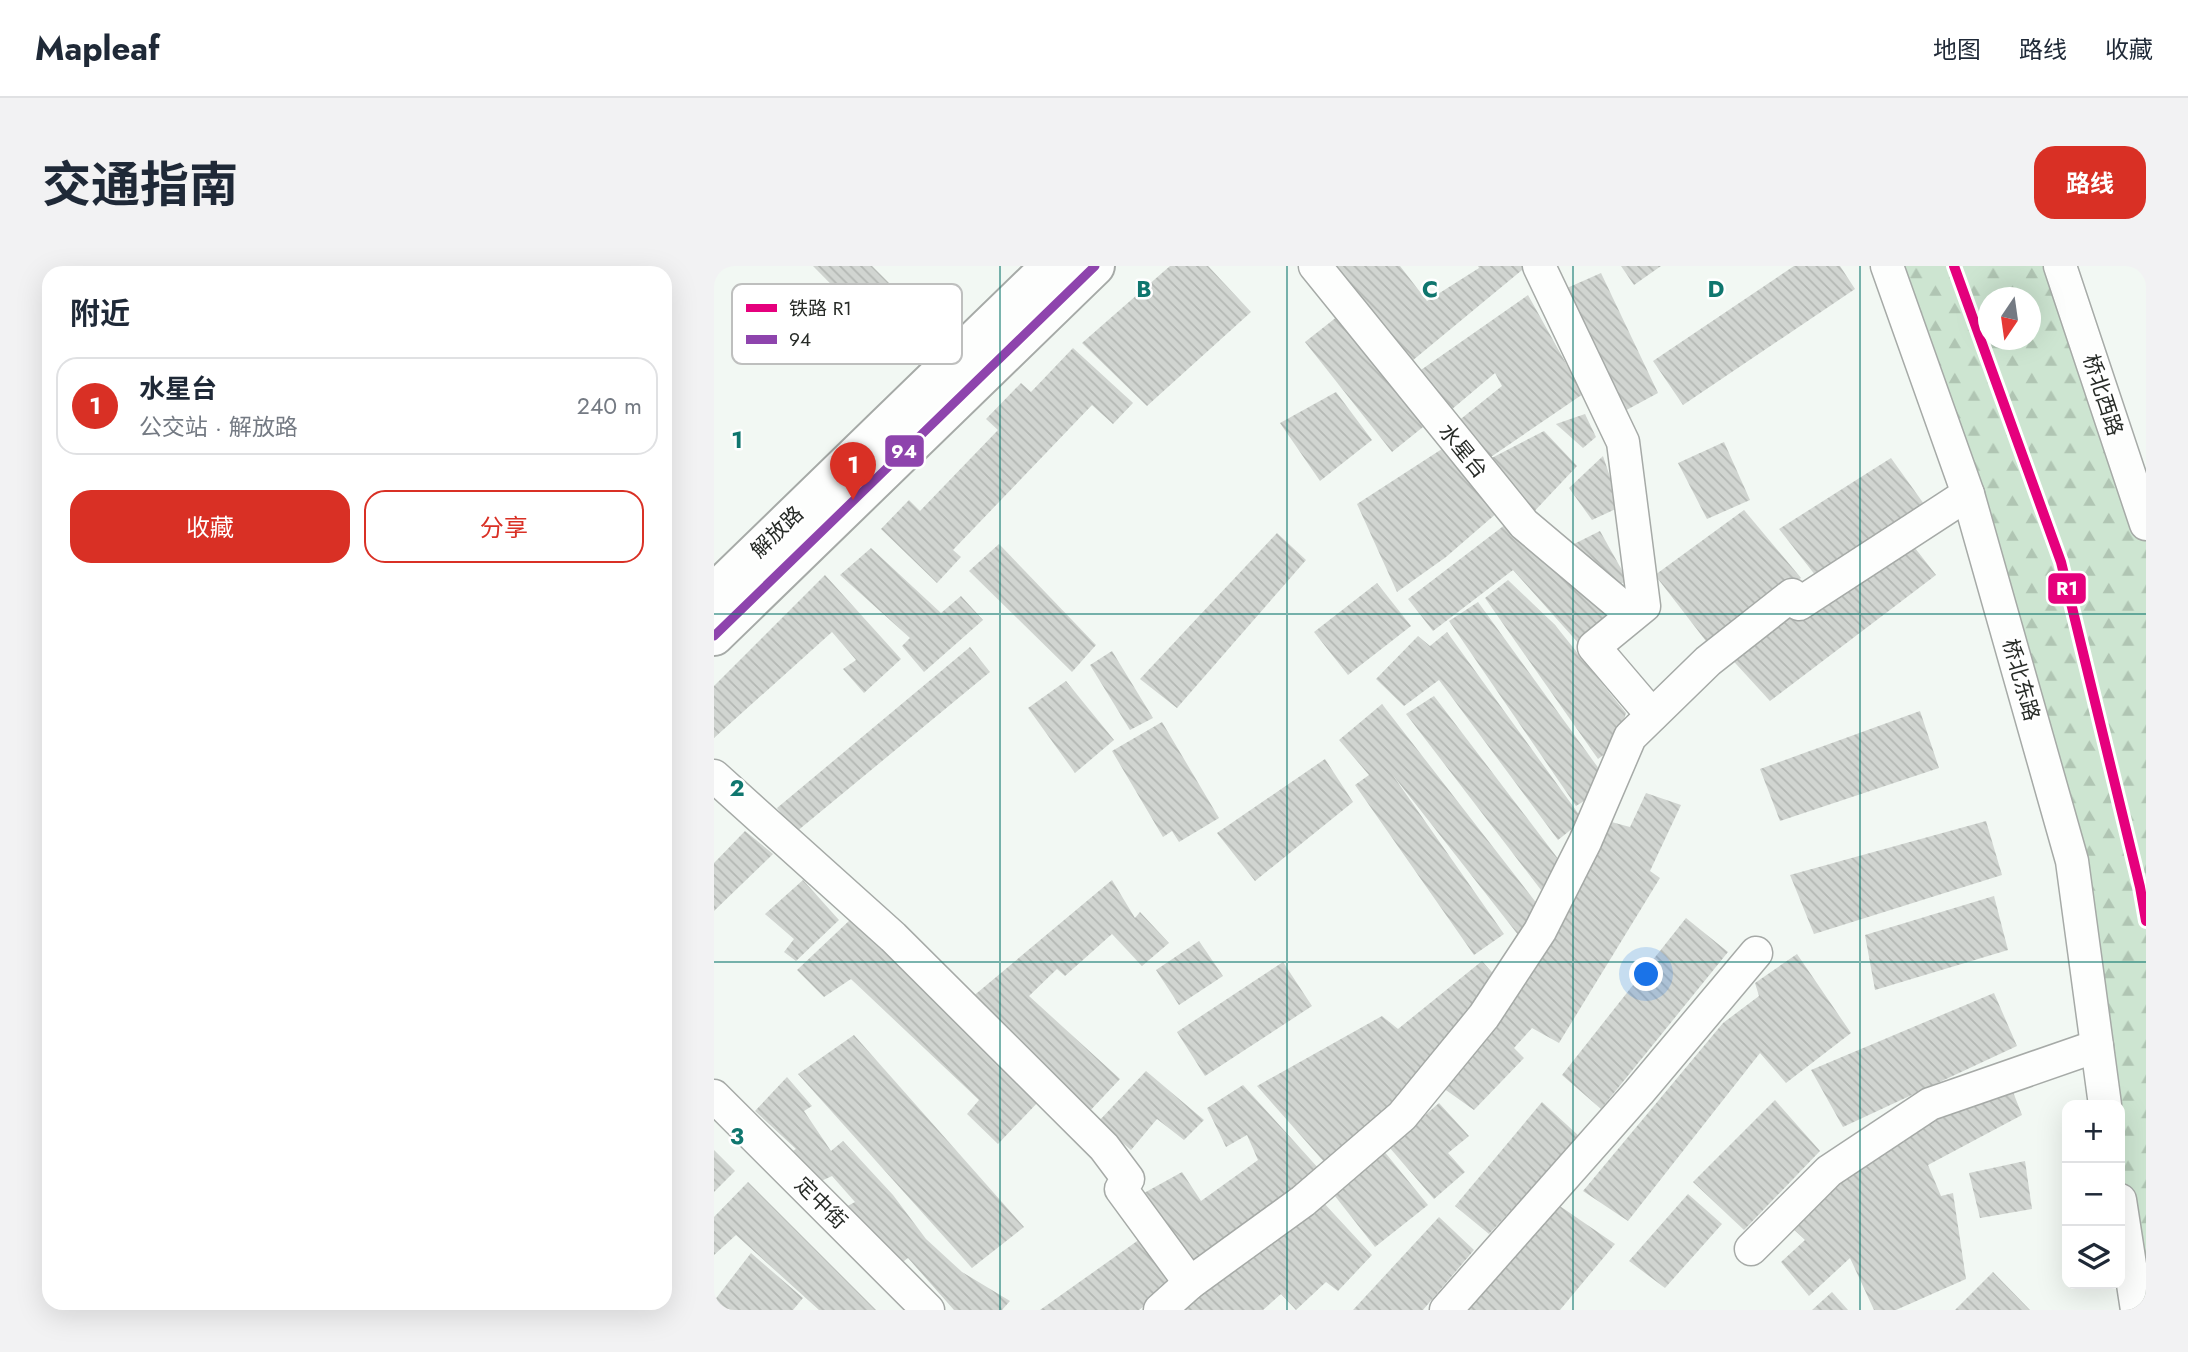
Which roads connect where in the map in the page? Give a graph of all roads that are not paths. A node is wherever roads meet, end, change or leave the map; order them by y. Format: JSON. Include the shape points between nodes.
{"nodes":[{"id":1,"x":1051,"y":266,"type":"edge"},
{"id":2,"x":1095,"y":266,"type":"edge"},
{"id":3,"x":1315,"y":266,"type":"edge"},
{"id":4,"x":1539,"y":266,"type":"edge"},
{"id":5,"x":1887,"y":266,"type":"edge"},
{"id":6,"x":2060,"y":266,"type":"edge"},
{"id":7,"x":962,"y":352,"type":"edge"},
{"id":8,"x":950,"y":364,"type":"edge"},
{"id":9,"x":1968,"y":494,"type":"junction"},
{"id":10,"x":2146,"y":524,"type":"edge"},
{"id":11,"x":714,"y":593,"type":"edge"},
{"id":12,"x":1632,"y":615,"type":"junction"},
{"id":13,"x":714,"y":636,"type":"edge"},
{"id":14,"x":1652,"y":715,"type":"junction"},
{"id":15,"x":714,"y":776,"type":"edge"},
{"id":16,"x":1756,"y":953,"type":"dead end"},
{"id":17,"x":2097,"y":1046,"type":"junction"},
{"id":18,"x":714,"y":1096,"type":"edge"},
{"id":19,"x":2104,"y":1100,"type":"edge"},
{"id":20,"x":2124,"y":1226,"type":"edge"},
{"id":21,"x":1751,"y":1249,"type":"dead end"},
{"id":22,"x":1190,"y":1283,"type":"junction"},
{"id":23,"x":928,"y":1310,"type":"edge"},
{"id":24,"x":1160,"y":1310,"type":"edge"},
{"id":25,"x":1446,"y":1310,"type":"edge"},
{"id":26,"x":2137,"y":1310,"type":"edge"}],
"edges":[{"from":1,"to":7,"type":"main road","name":"解放路"},
{"from":2,"to":13,"type":"main road","name":"解放路"},
{"from":3,"to":12,"type":"street","name":"水星台","via":[[1524,524]]},
{"from":4,"to":12,"type":"street","via":[[1623,442],[1644,606]]},
{"from":5,"to":9,"type":"street","name":"桥北东路"},
{"from":6,"to":10,"type":"street","name":"桥北西路"},
{"from":8,"to":11,"type":"main road","name":"解放路"},
{"from":9,"to":14,"type":"street","via":[[1799,604],[1792,595],[1708,661]]},
{"from":9,"to":17,"type":"street","name":"桥北东路","via":[[2072,861]]},
{"from":12,"to":14,"type":"street","via":[[1594,648]]},
{"from":14,"to":22,"type":"street","via":[[1630,737],[1540,932],[1484,1016],[1402,1116],[1303,1201]]},
{"from":15,"to":22,"type":"street","via":[[893,937],[1104,1147],[1128,1179],[1121,1189]]},
{"from":16,"to":25,"type":"street"},
{"from":17,"to":19,"type":"street","name":"桥北东路"},
{"from":17,"to":21,"type":"street","via":[[1930,1104],[1829,1171]]},
{"from":18,"to":23,"type":"street","name":"定中街"},
{"from":20,"to":26,"type":"street"},
{"from":22,"to":24,"type":"street"}]}
